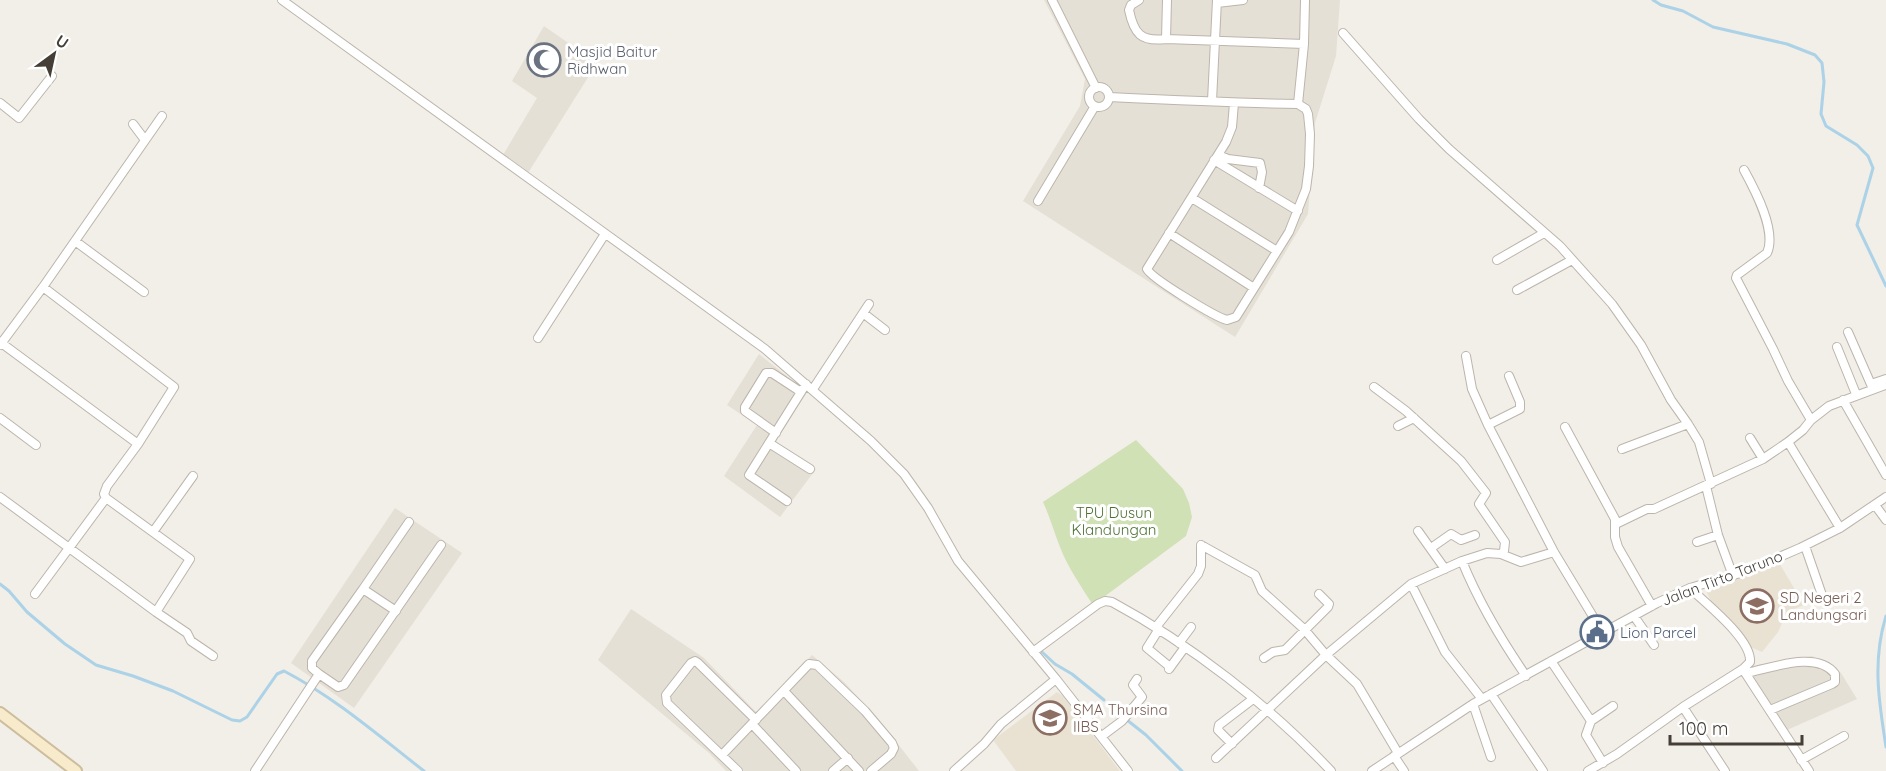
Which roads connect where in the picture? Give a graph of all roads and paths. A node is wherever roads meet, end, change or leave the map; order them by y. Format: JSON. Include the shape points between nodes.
{"nodes":[{"id":1,"x":282,"y":0,"type":"edge"},
{"id":2,"x":1052,"y":0,"type":"edge"},
{"id":3,"x":1139,"y":0,"type":"edge"},
{"id":4,"x":1167,"y":0,"type":"edge"},
{"id":5,"x":1243,"y":0,"type":"edge"},
{"id":6,"x":1305,"y":0,"type":"edge"},
{"id":7,"x":1217,"y":1,"type":"edge"},
{"id":8,"x":1343,"y":33,"type":"dead end"},
{"id":9,"x":1166,"y":39,"type":"junction"},
{"id":10,"x":1215,"y":42,"type":"junction"},
{"id":11,"x":1304,"y":44,"type":"junction"},
{"id":12,"x":52,"y":76,"type":"dead end"},
{"id":13,"x":1096,"y":88,"type":"junction"},
{"id":14,"x":1109,"y":98,"type":"junction"},
{"id":15,"x":1212,"y":101,"type":"junction"},
{"id":16,"x":1234,"y":103,"type":"junction"},
{"id":17,"x":0,"y":104,"type":"edge"},
{"id":18,"x":1298,"y":104,"type":"junction"},
{"id":19,"x":1095,"y":106,"type":"junction"},
{"id":20,"x":162,"y":116,"type":"dead end"},
{"id":21,"x":133,"y":124,"type":"dead end"},
{"id":22,"x":145,"y":140,"type":"junction"},
{"id":23,"x":1216,"y":158,"type":"junction"},
{"id":24,"x":1226,"y":162,"type":"junction"},
{"id":25,"x":1744,"y":170,"type":"dead end"},
{"id":26,"x":1259,"y":188,"type":"junction"},
{"id":27,"x":1191,"y":198,"type":"junction"},
{"id":28,"x":1038,"y":201,"type":"dead end"},
{"id":29,"x":1298,"y":211,"type":"junction"},
{"id":30,"x":1544,"y":232,"type":"junction"},
{"id":31,"x":1169,"y":233,"type":"junction"},
{"id":32,"x":605,"y":234,"type":"junction"},
{"id":33,"x":75,"y":241,"type":"junction"},
{"id":34,"x":1277,"y":251,"type":"junction"},
{"id":35,"x":1497,"y":260,"type":"dead end"},
{"id":36,"x":1572,"y":260,"type":"junction"},
{"id":37,"x":43,"y":287,"type":"junction"},
{"id":38,"x":1254,"y":288,"type":"junction"},
{"id":39,"x":1517,"y":290,"type":"dead end"},
{"id":40,"x":144,"y":292,"type":"dead end"},
{"id":41,"x":869,"y":304,"type":"dead end"},
{"id":42,"x":863,"y":314,"type":"junction"},
{"id":43,"x":885,"y":330,"type":"dead end"},
{"id":44,"x":1848,"y":332,"type":"dead end"},
{"id":45,"x":538,"y":338,"type":"dead end"},
{"id":46,"x":0,"y":344,"type":"edge"},
{"id":47,"x":1837,"y":347,"type":"dead end"},
{"id":48,"x":1466,"y":356,"type":"dead end"},
{"id":49,"x":1509,"y":376,"type":"dead end"},
{"id":50,"x":1886,"y":382,"type":"edge"},
{"id":51,"x":810,"y":386,"type":"junction"},
{"id":52,"x":1374,"y":387,"type":"dead end"},
{"id":53,"x":1872,"y":387,"type":"junction"},
{"id":54,"x":801,"y":392,"type":"junction"},
{"id":55,"x":1856,"y":394,"type":"junction"},
{"id":56,"x":1843,"y":400,"type":"junction"},
{"id":57,"x":0,"y":418,"type":"edge"},
{"id":58,"x":1414,"y":418,"type":"junction"},
{"id":59,"x":1811,"y":420,"type":"junction"},
{"id":60,"x":1488,"y":424,"type":"junction"},
{"id":61,"x":1688,"y":424,"type":"junction"},
{"id":62,"x":1398,"y":426,"type":"dead end"},
{"id":63,"x":1565,"y":427,"type":"dead end"},
{"id":64,"x":776,"y":433,"type":"junction"},
{"id":65,"x":1750,"y":438,"type":"dead end"},
{"id":66,"x":1788,"y":442,"type":"junction"},
{"id":67,"x":770,"y":443,"type":"junction"},
{"id":68,"x":138,"y":444,"type":"junction"},
{"id":69,"x":36,"y":445,"type":"dead end"},
{"id":70,"x":1622,"y":449,"type":"dead end"},
{"id":71,"x":1763,"y":459,"type":"junction"},
{"id":72,"x":810,"y":469,"type":"dead end"},
{"id":73,"x":1886,"y":475,"type":"edge"},
{"id":74,"x":194,"y":476,"type":"dead end"},
{"id":75,"x":1708,"y":485,"type":"junction"},
{"id":76,"x":1886,"y":496,"type":"edge"},
{"id":77,"x":0,"y":497,"type":"edge"},
{"id":78,"x":106,"y":498,"type":"junction"},
{"id":79,"x":787,"y":501,"type":"dead end"},
{"id":80,"x":1875,"y":505,"type":"junction"},
{"id":81,"x":1886,"y":520,"type":"edge"},
{"id":82,"x":409,"y":522,"type":"dead end"},
{"id":83,"x":1616,"y":524,"type":"junction"},
{"id":84,"x":1840,"y":528,"type":"junction"},
{"id":85,"x":1418,"y":531,"type":"dead end"},
{"id":86,"x":153,"y":532,"type":"junction"},
{"id":87,"x":1475,"y":535,"type":"dead end"},
{"id":88,"x":1718,"y":535,"type":"junction"},
{"id":89,"x":1697,"y":542,"type":"dead end"},
{"id":90,"x":441,"y":545,"type":"dead end"},
{"id":91,"x":1805,"y":546,"type":"junction"},
{"id":92,"x":1431,"y":548,"type":"junction"},
{"id":93,"x":69,"y":549,"type":"junction"},
{"id":94,"x":1554,"y":552,"type":"junction"},
{"id":95,"x":1501,"y":554,"type":"junction"},
{"id":96,"x":1462,"y":561,"type":"junction"},
{"id":97,"x":1445,"y":569,"type":"junction"},
{"id":98,"x":1733,"y":576,"type":"junction"},
{"id":99,"x":1411,"y":584,"type":"junction"},
{"id":100,"x":1690,"y":588,"type":"junction"},
{"id":101,"x":363,"y":589,"type":"junction"},
{"id":102,"x":35,"y":594,"type":"dead end"},
{"id":103,"x":1320,"y":594,"type":"dead end"},
{"id":104,"x":1823,"y":598,"type":"dead end"},
{"id":105,"x":1652,"y":606,"type":"junction"},
{"id":106,"x":396,"y":611,"type":"junction"},
{"id":107,"x":156,"y":612,"type":"junction"},
{"id":108,"x":1634,"y":616,"type":"junction"},
{"id":109,"x":1191,"y":627,"type":"dead end"},
{"id":110,"x":1157,"y":628,"type":"junction"},
{"id":111,"x":1304,"y":629,"type":"junction"},
{"id":112,"x":1603,"y":633,"type":"junction"},
{"id":113,"x":1182,"y":645,"type":"junction"},
{"id":114,"x":1654,"y":645,"type":"dead end"},
{"id":115,"x":1033,"y":652,"type":"junction"},
{"id":116,"x":1326,"y":655,"type":"junction"},
{"id":117,"x":213,"y":656,"type":"dead end"},
{"id":118,"x":1264,"y":658,"type":"dead end"},
{"id":119,"x":1551,"y":661,"type":"junction"},
{"id":120,"x":1745,"y":671,"type":"junction"},
{"id":121,"x":319,"y":674,"type":"junction"},
{"id":122,"x":1526,"y":676,"type":"junction"},
{"id":123,"x":1056,"y":679,"type":"junction"},
{"id":124,"x":1137,"y":679,"type":"dead end"},
{"id":125,"x":784,"y":691,"type":"junction"},
{"id":126,"x":1491,"y":694,"type":"junction"},
{"id":127,"x":1253,"y":699,"type":"junction"},
{"id":128,"x":1482,"y":699,"type":"junction"},
{"id":129,"x":1473,"y":704,"type":"junction"},
{"id":130,"x":1613,"y":706,"type":"dead end"},
{"id":131,"x":1683,"y":707,"type":"junction"},
{"id":132,"x":1267,"y":710,"type":"junction"},
{"id":133,"x":1770,"y":710,"type":"junction"},
{"id":134,"x":0,"y":713,"type":"edge"},
{"id":135,"x":1591,"y":721,"type":"junction"},
{"id":136,"x":754,"y":722,"type":"junction"},
{"id":137,"x":1102,"y":736,"type":"junction"},
{"id":138,"x":1845,"y":736,"type":"dead end"},
{"id":139,"x":1232,"y":744,"type":"junction"},
{"id":140,"x":722,"y":755,"type":"junction"},
{"id":141,"x":1396,"y":755,"type":"junction"},
{"id":142,"x":1491,"y":757,"type":"dead end"},
{"id":143,"x":848,"y":758,"type":"junction"},
{"id":144,"x":1215,"y":758,"type":"dead end"},
{"id":145,"x":1801,"y":760,"type":"junction"},
{"id":146,"x":1603,"y":763,"type":"junction"},
{"id":147,"x":76,"y":771,"type":"edge"},
{"id":148,"x":255,"y":771,"type":"edge"},
{"id":149,"x":738,"y":771,"type":"edge"},
{"id":150,"x":796,"y":771,"type":"edge"},
{"id":151,"x":833,"y":771,"type":"edge"},
{"id":152,"x":859,"y":771,"type":"edge"},
{"id":153,"x":871,"y":771,"type":"edge"},
{"id":154,"x":954,"y":771,"type":"edge"},
{"id":155,"x":1128,"y":771,"type":"edge"},
{"id":156,"x":1330,"y":771,"type":"edge"},
{"id":157,"x":1372,"y":771,"type":"edge"},
{"id":158,"x":1404,"y":771,"type":"edge"},
{"id":159,"x":1543,"y":771,"type":"edge"},
{"id":160,"x":1588,"y":771,"type":"edge"},
{"id":161,"x":1725,"y":771,"type":"edge"},
{"id":162,"x":1809,"y":771,"type":"edge"}],
"edges":[{"from":1,"to":32,"type":"street"},
{"from":2,"to":13,"type":"street"},
{"from":3,"to":9,"type":"street","via":[[1129,10],[1136,28],[1148,40]]},
{"from":4,"to":9,"type":"street"},
{"from":5,"to":7,"type":"street"},
{"from":6,"to":11,"type":"street"},
{"from":7,"to":10,"type":"street"},
{"from":8,"to":30,"type":"street","via":[[1449,149]]},
{"from":9,"to":10,"type":"street"},
{"from":10,"to":11,"type":"street"},
{"from":10,"to":15,"type":"street"},
{"from":11,"to":18,"type":"street"},
{"from":12,"to":17,"type":"street","via":[[19,118]]},
{"from":13,"to":14,"type":"street","via":[[1105,89]]},
{"from":13,"to":19,"type":"street","via":[[1089,95]]},
{"from":14,"to":15,"type":"street"},
{"from":14,"to":19,"type":"street","via":[[1103,106]]},
{"from":15,"to":16,"type":"street"},
{"from":16,"to":18,"type":"street"},
{"from":16,"to":23,"type":"street","via":[[1230,134]]},
{"from":18,"to":29,"type":"street","via":[[1308,114],[1310,135],[1308,180]]},
{"from":19,"to":28,"type":"street"},
{"from":20,"to":22,"type":"street"},
{"from":21,"to":22,"type":"street"},
{"from":22,"to":33,"type":"street"},
{"from":23,"to":24,"type":"street"},
{"from":23,"to":27,"type":"street"},
{"from":24,"to":26,"type":"street"},
{"from":24,"to":26,"type":"street","via":[[1260,163]]},
{"from":25,"to":59,"type":"street","via":[[1762,207],[1770,241],[1767,253],[1736,278]]},
{"from":26,"to":29,"type":"street"},
{"from":27,"to":31,"type":"street"},
{"from":27,"to":34,"type":"street"},
{"from":29,"to":34,"type":"street"},
{"from":30,"to":35,"type":"street"},
{"from":30,"to":36,"type":"street"},
{"from":31,"to":38,"type":"street"},
{"from":31,"to":38,"type":"street","via":[[1148,268],[1160,281],[1227,320],[1236,317]]},
{"from":32,"to":45,"type":"street"},
{"from":32,"to":51,"type":"street"},
{"from":33,"to":37,"type":"street"},
{"from":33,"to":40,"type":"street"},
{"from":34,"to":38,"type":"street"},
{"from":36,"to":39,"type":"street"},
{"from":36,"to":61,"type":"street","via":[[1641,345]]},
{"from":37,"to":46,"type":"street"},
{"from":37,"to":68,"type":"street","via":[[174,387]]},
{"from":41,"to":42,"type":"street"},
{"from":42,"to":43,"type":"street"},
{"from":42,"to":51,"type":"street"},
{"from":44,"to":53,"type":"street"},
{"from":46,"to":68,"type":"street"},
{"from":47,"to":55,"type":"street"},
{"from":48,"to":60,"type":"street","via":[[1472,389]]},
{"from":49,"to":60,"type":"street","via":[[1520,409]]},
{"from":50,"to":53,"type":"street"},
{"from":51,"to":54,"type":"street"},
{"from":51,"to":115,"type":"street","via":[[904,474],[958,561]]},
{"from":52,"to":58,"type":"street"},
{"from":53,"to":55,"type":"street"},
{"from":54,"to":64,"type":"street"},
{"from":54,"to":64,"type":"street","via":[[766,373],[745,407],[745,411]]},
{"from":55,"to":56,"type":"street"},
{"from":56,"to":59,"type":"street"},
{"from":56,"to":73,"type":"street"},
{"from":57,"to":69,"type":"street"},
{"from":58,"to":62,"type":"street"},
{"from":58,"to":95,"type":"street","via":[[1461,461],[1486,492],[1479,504],[1505,542]]},
{"from":59,"to":66,"type":"street"},
{"from":60,"to":94,"type":"street"},
{"from":61,"to":70,"type":"street"},
{"from":61,"to":75,"type":"street","via":[[1699,442]]},
{"from":63,"to":83,"type":"street"},
{"from":64,"to":67,"type":"street"},
{"from":65,"to":71,"type":"street"},
{"from":66,"to":71,"type":"street"},
{"from":66,"to":84,"type":"street"},
{"from":67,"to":72,"type":"street"},
{"from":67,"to":79,"type":"street","via":[[749,475]]},
{"from":68,"to":78,"type":"street","via":[[107,486]]},
{"from":71,"to":75,"type":"street"},
{"from":74,"to":86,"type":"street"},
{"from":75,"to":83,"type":"street"},
{"from":75,"to":88,"type":"street"},
{"from":76,"to":80,"type":"street","name":"Jalan Tirto Taruno"},
{"from":77,"to":93,"type":"street"},
{"from":78,"to":86,"type":"street"},
{"from":78,"to":93,"type":"street"},
{"from":80,"to":81,"type":"street"},
{"from":80,"to":84,"type":"street","name":"Jalan Tirto Taruno"},
{"from":82,"to":101,"type":"street"},
{"from":83,"to":105,"type":"street","via":[[1618,547]]},
{"from":84,"to":91,"type":"street","name":"Jalan Tirto Taruno"},
{"from":85,"to":92,"type":"street"},
{"from":86,"to":107,"type":"street","via":[[190,559]]},
{"from":87,"to":92,"type":"street","via":[[1461,540],[1451,534]]},
{"from":88,"to":89,"type":"street"},
{"from":88,"to":98,"type":"street"},
{"from":90,"to":106,"type":"street"},
{"from":91,"to":98,"type":"street","name":"Jalan Tirto Taruno"},
{"from":91,"to":104,"type":"street"},
{"from":92,"to":97,"type":"street"},
{"from":93,"to":102,"type":"street"},
{"from":93,"to":107,"type":"street"},
{"from":94,"to":95,"type":"street","via":[[1521,562]]},
{"from":94,"to":112,"type":"street"},
{"from":95,"to":96,"type":"street","via":[[1487,553]]},
{"from":96,"to":97,"type":"street"},
{"from":96,"to":122,"type":"street","via":[[1482,607]]},
{"from":97,"to":99,"type":"street"},
{"from":98,"to":100,"type":"street","name":"Jalan Tirto Taruno"},
{"from":99,"to":116,"type":"street"},
{"from":99,"to":128,"type":"street","via":[[1445,652]]},
{"from":100,"to":105,"type":"street","name":"Jalan Tirto Taruno"},
{"from":100,"to":120,"type":"street","via":[[1746,646],[1751,658]]},
{"from":101,"to":106,"type":"street"},
{"from":101,"to":121,"type":"street","via":[[312,661],[312,668]]},
{"from":103,"to":111,"type":"street","via":[[1328,607]]},
{"from":105,"to":108,"type":"street","name":"Jalan Tirto Taruno"},
{"from":106,"to":121,"type":"street","via":[[344,685],[338,687]]},
{"from":107,"to":117,"type":"street"},
{"from":108,"to":112,"type":"street","name":"Jalan Tirto Taruno"},
{"from":108,"to":114,"type":"street"},
{"from":109,"to":113,"type":"street"},
{"from":110,"to":111,"type":"street","via":[[1198,574],[1202,545],[1255,576],[1262,591]]},
{"from":110,"to":113,"type":"street"},
{"from":110,"to":113,"type":"street","via":[[1147,648],[1169,668]]},
{"from":110,"to":115,"type":"street","via":[[1105,601]]},
{"from":111,"to":116,"type":"street"},
{"from":111,"to":118,"type":"street","via":[[1285,650]]},
{"from":112,"to":119,"type":"street","name":"Jalan Tirto Taruno"},
{"from":113,"to":127,"type":"street"},
{"from":115,"to":123,"type":"street"},
{"from":116,"to":132,"type":"street"},
{"from":116,"to":141,"type":"street","via":[[1357,684]]},
{"from":119,"to":122,"type":"street","name":"Jalan Tirto Taruno"},
{"from":119,"to":135,"type":"street"},
{"from":120,"to":131,"type":"street"},
{"from":120,"to":133,"type":"street"},
{"from":120,"to":133,"type":"street","via":[[1812,661],[1835,674],[1837,678],[1832,684]]},
{"from":121,"to":148,"type":"street"},
{"from":122,"to":126,"type":"street","name":"Jalan Tirto Taruno"},
{"from":123,"to":137,"type":"street"},
{"from":123,"to":154,"type":"street","via":[[1001,724]]},
{"from":124,"to":137,"type":"street","via":[[1133,685],[1142,697],[1122,721]]},
{"from":125,"to":136,"type":"street"},
{"from":125,"to":143,"type":"street"},
{"from":125,"to":153,"type":"street","via":[[809,664],[817,665],[892,743],[891,754]]},
{"from":126,"to":128,"type":"street","name":"Jalan Tirto Taruno"},
{"from":126,"to":159,"type":"street"},
{"from":127,"to":132,"type":"street"},
{"from":127,"to":139,"type":"street","via":[[1219,725],[1218,729]]},
{"from":128,"to":129,"type":"street","name":"Jalan Tirto Taruno"},
{"from":129,"to":141,"type":"street","name":"Jalan Tirto Taruno"},
{"from":129,"to":142,"type":"street"},
{"from":130,"to":135,"type":"street"},
{"from":131,"to":146,"type":"street"},
{"from":131,"to":161,"type":"street"},
{"from":132,"to":139,"type":"street"},
{"from":132,"to":156,"type":"street"},
{"from":133,"to":145,"type":"street"},
{"from":134,"to":147,"type":"main road"},
{"from":135,"to":146,"type":"street","via":[[1586,735]]},
{"from":136,"to":140,"type":"street"},
{"from":136,"to":140,"type":"street","via":[[698,663],[691,663],[665,699]]},
{"from":136,"to":150,"type":"street"},
{"from":137,"to":155,"type":"street"},
{"from":138,"to":145,"type":"street"},
{"from":139,"to":144,"type":"street"},
{"from":140,"to":149,"type":"street"},
{"from":141,"to":157,"type":"street","name":"Jalan Tirto Taruno"},
{"from":141,"to":158,"type":"street"},
{"from":143,"to":151,"type":"street"},
{"from":143,"to":152,"type":"street"},
{"from":145,"to":162,"type":"street"},
{"from":146,"to":160,"type":"street"}]}
